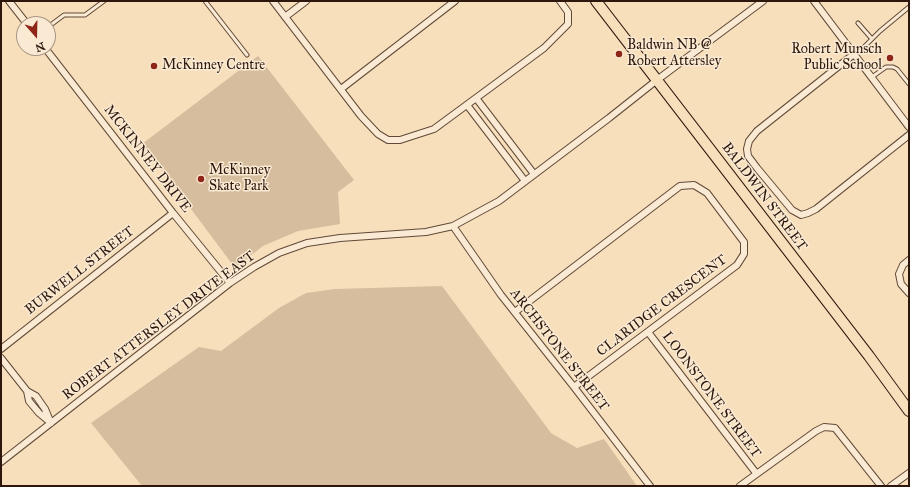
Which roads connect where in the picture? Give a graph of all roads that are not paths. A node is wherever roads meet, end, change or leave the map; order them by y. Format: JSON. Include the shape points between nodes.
{"nodes":[{"id":1,"x":9,"y":1,"type":"edge"},
{"id":2,"x":104,"y":1,"type":"edge"},
{"id":3,"x":205,"y":1,"type":"edge"},
{"id":4,"x":273,"y":1,"type":"edge"},
{"id":5,"x":306,"y":1,"type":"edge"},
{"id":6,"x":455,"y":1,"type":"edge"},
{"id":7,"x":560,"y":1,"type":"edge"},
{"id":8,"x":596,"y":1,"type":"edge"},
{"id":9,"x":763,"y":1,"type":"edge"},
{"id":10,"x":814,"y":1,"type":"edge"},
{"id":11,"x":909,"y":8,"type":"edge"},
{"id":12,"x":21,"y":16,"type":"edge"},
{"id":13,"x":285,"y":17,"type":"junction"},
{"id":14,"x":56,"y":22,"type":"edge"},
{"id":15,"x":858,"y":23,"type":"dead end"},
{"id":16,"x":872,"y":39,"type":"junction"},
{"id":17,"x":854,"y":54,"type":"junction"},
{"id":18,"x":247,"y":55,"type":"dead end"},
{"id":19,"x":51,"y":56,"type":"edge"},
{"id":20,"x":872,"y":77,"type":"junction"},
{"id":21,"x":657,"y":80,"type":"junction"},
{"id":22,"x":909,"y":84,"type":"edge"},
{"id":23,"x":341,"y":89,"type":"junction"},
{"id":24,"x":476,"y":98,"type":"junction"},
{"id":25,"x":466,"y":105,"type":"junction"},
{"id":26,"x":909,"y":127,"type":"edge"},
{"id":27,"x":909,"y":135,"type":"edge"},
{"id":28,"x":534,"y":174,"type":"junction"},
{"id":29,"x":525,"y":181,"type":"junction"},
{"id":30,"x":173,"y":213,"type":"junction"},
{"id":31,"x":453,"y":226,"type":"junction"},
{"id":32,"x":909,"y":260,"type":"edge"},
{"id":33,"x":230,"y":283,"type":"junction"},
{"id":34,"x":909,"y":294,"type":"edge"},
{"id":35,"x":514,"y":312,"type":"junction"},
{"id":36,"x":648,"y":332,"type":"junction"},
{"id":37,"x":1,"y":349,"type":"edge"},
{"id":38,"x":1,"y":358,"type":"edge"},
{"id":39,"x":574,"y":387,"type":"junction"},
{"id":40,"x":909,"y":411,"type":"edge"},
{"id":41,"x":51,"y":423,"type":"junction"},
{"id":42,"x":1,"y":462,"type":"edge"},
{"id":43,"x":756,"y":473,"type":"junction"},
{"id":44,"x":909,"y":473,"type":"edge"},
{"id":45,"x":650,"y":486,"type":"edge"},
{"id":46,"x":740,"y":486,"type":"edge"},
{"id":47,"x":881,"y":486,"type":"edge"},
{"id":48,"x":891,"y":486,"type":"edge"}],
"edges":[{"from":1,"to":12,"type":"street"},
{"from":2,"to":14,"type":"lane","via":[[85,15],[64,16]]},
{"from":3,"to":18,"type":"lane"},
{"from":4,"to":13,"type":"street"},
{"from":5,"to":13,"type":"street"},
{"from":6,"to":23,"type":"street"},
{"from":7,"to":24,"type":"street","via":[[568,12],[568,24],[544,48]]},
{"from":8,"to":21,"type":"main road","name":"BALDWIN STREET"},
{"from":9,"to":21,"type":"street","name":"ROBERT ATTERSLEY DRIVE EAST"},
{"from":10,"to":17,"type":"street"},
{"from":11,"to":16,"type":"lane"},
{"from":13,"to":23,"type":"street"},
{"from":15,"to":16,"type":"lane"},
{"from":16,"to":17,"type":"lane"},
{"from":17,"to":20,"type":"street"},
{"from":17,"to":27,"type":"street","via":[[757,131],[746,148],[748,156],[792,210],[801,214],[816,209]]},
{"from":19,"to":30,"type":"street","name":"MCKINNEY DRIVE"},
{"from":20,"to":22,"type":"lane","via":[[886,67],[893,67]]},
{"from":20,"to":26,"type":"street"},
{"from":21,"to":28,"type":"street","name":"ROBERT ATTERSLEY DRIVE EAST"},
{"from":21,"to":40,"type":"main road","name":"BALDWIN STREET"},
{"from":23,"to":25,"type":"street","via":[[361,116],[378,134],[388,140],[400,140],[434,129]]},
{"from":24,"to":25,"type":"street"},
{"from":24,"to":28,"type":"street"},
{"from":25,"to":29,"type":"street"},
{"from":28,"to":29,"type":"street","name":"ROBERT ATTERSLEY DRIVE EAST"},
{"from":29,"to":31,"type":"street","name":"ROBERT ATTERSLEY DRIVE EAST","via":[[499,201]]},
{"from":30,"to":33,"type":"street","name":"MCKINNEY DRIVE"},
{"from":30,"to":37,"type":"street","name":"BURWELL STREET"},
{"from":31,"to":33,"type":"street","name":"ROBERT ATTERSLEY DRIVE EAST","via":[[426,232],[307,243],[272,257]]},
{"from":31,"to":35,"type":"street","name":"ARCHSTONE STREET"},
{"from":32,"to":34,"type":"street","via":[[899,274],[901,284]]},
{"from":33,"to":41,"type":"street","name":"ROBERT ATTERSLEY DRIVE EAST"},
{"from":35,"to":36,"type":"street","name":"CLARIDGE CRESCENT","via":[[680,186],[694,185],[707,193],[744,242],[744,254],[737,265]]},
{"from":35,"to":39,"type":"street","name":"ARCHSTONE STREET"},
{"from":36,"to":39,"type":"street","name":"CLARIDGE CRESCENT"},
{"from":36,"to":43,"type":"street","name":"LOONSTONE STREET"},
{"from":38,"to":41,"type":"street","via":[[27,391],[36,396],[45,408]]},
{"from":39,"to":45,"type":"street","name":"ARCHSTONE STREET"},
{"from":41,"to":42,"type":"street","name":"ROBERT ATTERSLEY DRIVE EAST"},
{"from":43,"to":46,"type":"street"},
{"from":43,"to":47,"type":"street","via":[[816,431],[824,427],[835,428]]},
{"from":44,"to":48,"type":"street"}]}
